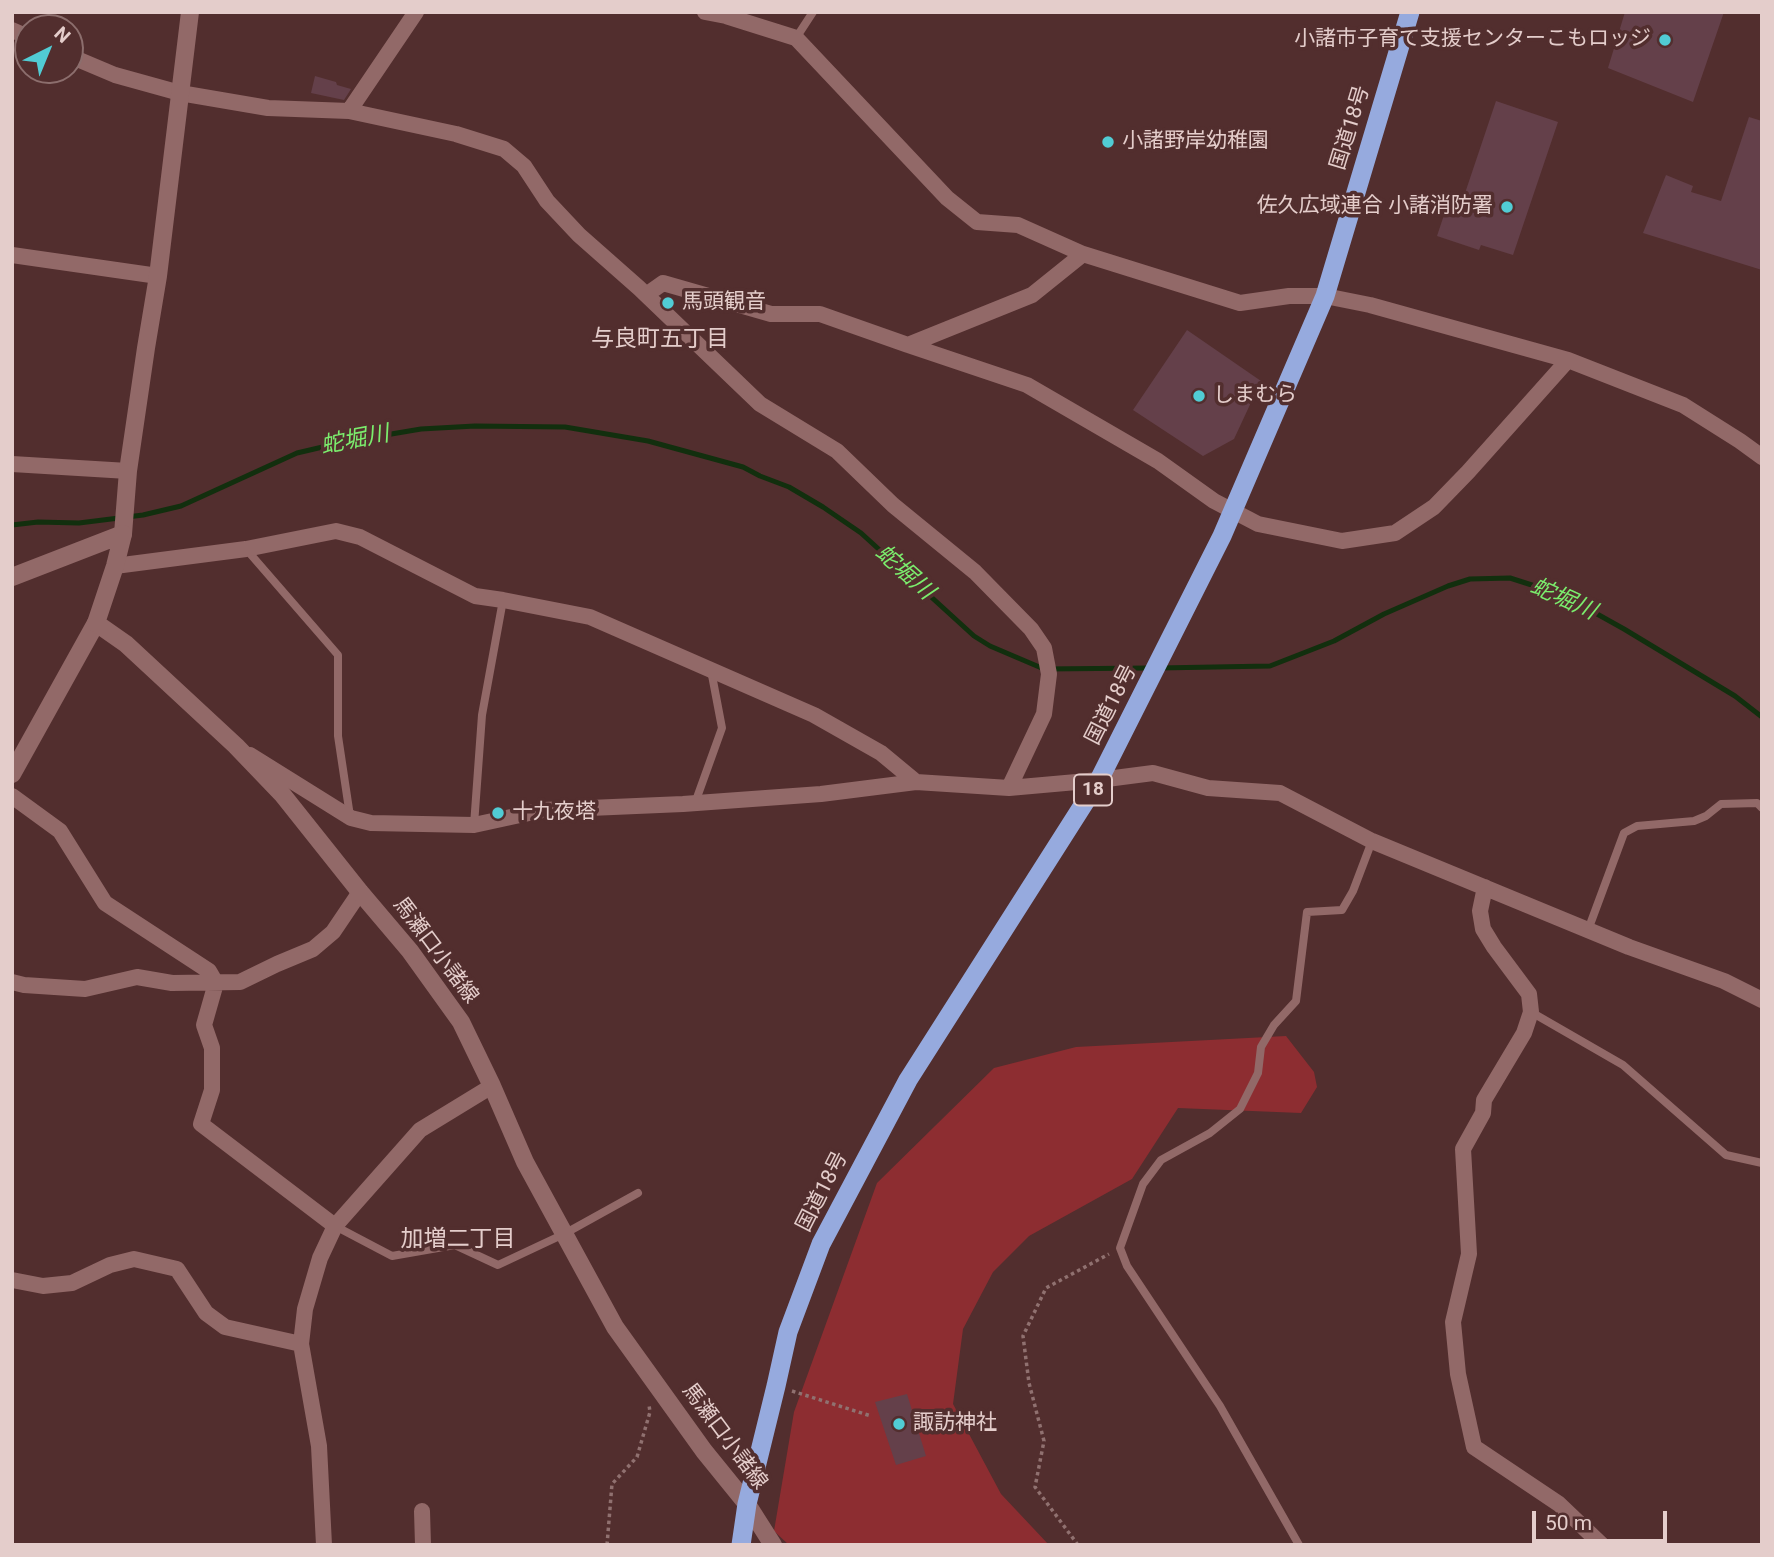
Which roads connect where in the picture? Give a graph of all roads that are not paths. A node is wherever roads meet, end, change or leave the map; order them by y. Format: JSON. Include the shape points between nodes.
{"nodes":[{"id":1,"x":190,"y":12,"type":"edge"},
{"id":2,"x":416,"y":12,"type":"edge"},
{"id":3,"x":705,"y":12,"type":"edge"},
{"id":4,"x":813,"y":12,"type":"edge"},
{"id":5,"x":1410,"y":12,"type":"edge"},
{"id":6,"x":796,"y":38,"type":"junction"},
{"id":7,"x":84,"y":62,"type":"edge"},
{"id":8,"x":180,"y":93,"type":"junction"},
{"id":9,"x":349,"y":111,"type":"junction"},
{"id":10,"x":1083,"y":254,"type":"junction"},
{"id":11,"x":12,"y":255,"type":"edge"},
{"id":12,"x":158,"y":276,"type":"junction"},
{"id":13,"x":646,"y":295,"type":"junction"},
{"id":14,"x":1325,"y":296,"type":"junction"},
{"id":15,"x":908,"y":345,"type":"junction"},
{"id":16,"x":1568,"y":359,"type":"junction"},
{"id":17,"x":1762,"y":457,"type":"edge"},
{"id":18,"x":12,"y":464,"type":"edge"},
{"id":19,"x":128,"y":471,"type":"junction"},
{"id":20,"x":123,"y":534,"type":"junction"},
{"id":21,"x":246,"y":549,"type":"junction"},
{"id":22,"x":115,"y":566,"type":"junction"},
{"id":23,"x":12,"y":577,"type":"edge"},
{"id":24,"x":503,"y":600,"type":"junction"},
{"id":25,"x":96,"y":623,"type":"junction"},
{"id":26,"x":711,"y":670,"type":"junction"},
{"id":27,"x":236,"y":746,"type":"junction"},
{"id":28,"x":12,"y":774,"type":"edge"},
{"id":29,"x":1099,"y":780,"type":"junction"},
{"id":30,"x":916,"y":782,"type":"junction"},
{"id":31,"x":1009,"y":788,"type":"junction"},
{"id":32,"x":12,"y":796,"type":"edge"},
{"id":33,"x":695,"y":803,"type":"junction"},
{"id":34,"x":1762,"y":808,"type":"edge"},
{"id":35,"x":351,"y":818,"type":"junction"},
{"id":36,"x":474,"y":825,"type":"junction"},
{"id":37,"x":1372,"y":841,"type":"junction"},
{"id":38,"x":1485,"y":887,"type":"junction"},
{"id":39,"x":360,"y":892,"type":"junction"},
{"id":40,"x":1588,"y":930,"type":"junction"},
{"id":41,"x":12,"y":982,"type":"edge"},
{"id":42,"x":216,"y":983,"type":"junction"},
{"id":43,"x":1762,"y":1000,"type":"edge"},
{"id":44,"x":1531,"y":1012,"type":"junction"},
{"id":45,"x":492,"y":1086,"type":"junction"},
{"id":46,"x":1762,"y":1163,"type":"edge"},
{"id":47,"x":638,"y":1193,"type":"dead end"},
{"id":48,"x":335,"y":1226,"type":"junction"},
{"id":49,"x":564,"y":1234,"type":"junction"},
{"id":50,"x":12,"y":1280,"type":"edge"},
{"id":51,"x":301,"y":1344,"type":"junction"},
{"id":52,"x":747,"y":1504,"type":"junction"},
{"id":53,"x":422,"y":1511,"type":"dead end"},
{"id":54,"x":324,"y":1545,"type":"edge"},
{"id":55,"x":423,"y":1545,"type":"edge"},
{"id":56,"x":741,"y":1545,"type":"edge"},
{"id":57,"x":773,"y":1545,"type":"edge"},
{"id":58,"x":1299,"y":1545,"type":"edge"},
{"id":59,"x":1602,"y":1545,"type":"edge"}],
"edges":[{"from":1,"to":8,"type":"main road"},
{"from":2,"to":9,"type":"street"},
{"from":3,"to":6,"type":"street"},
{"from":4,"to":6,"type":"lane"},
{"from":5,"to":14,"type":"highway","name":"国道18号","number":"18"},
{"from":6,"to":10,"type":"street","via":[[947,198],[977,222],[1018,225]]},
{"from":7,"to":8,"type":"street"},
{"from":8,"to":9,"type":"street","via":[[268,108]]},
{"from":8,"to":12,"type":"main road"},
{"from":9,"to":13,"type":"street","via":[[503,149],[524,166],[547,201],[579,235]]},
{"from":10,"to":14,"type":"street","via":[[1240,303]]},
{"from":10,"to":15,"type":"street","via":[[1032,295]]},
{"from":11,"to":12,"type":"street"},
{"from":12,"to":19,"type":"main road"},
{"from":13,"to":15,"type":"street","via":[[663,283],[771,314],[820,314]]},
{"from":13,"to":31,"type":"street","via":[[760,404],[837,451],[893,505],[975,572],[1031,629],[1044,648],[1049,674],[1044,714]]},
{"from":14,"to":16,"type":"street"},
{"from":14,"to":29,"type":"highway","name":"国道18号","number":"18","via":[[1222,536]]},
{"from":15,"to":16,"type":"street","via":[[1027,385],[1258,524],[1342,541],[1395,533],[1434,507]]},
{"from":16,"to":17,"type":"street","via":[[1683,405]]},
{"from":18,"to":19,"type":"street"},
{"from":19,"to":20,"type":"main road"},
{"from":20,"to":22,"type":"main road"},
{"from":20,"to":23,"type":"main road"},
{"from":21,"to":22,"type":"street"},
{"from":21,"to":24,"type":"street","via":[[336,531],[360,537],[475,596]]},
{"from":21,"to":35,"type":"lane","via":[[338,655],[338,736]]},
{"from":22,"to":25,"type":"main road"},
{"from":24,"to":26,"type":"street","via":[[590,617]]},
{"from":24,"to":36,"type":"lane","via":[[482,715]]},
{"from":25,"to":27,"type":"main road","name":"馬瀬口小諸線","via":[[126,644]]},
{"from":25,"to":28,"type":"main road"},
{"from":26,"to":30,"type":"street","via":[[814,715],[881,753]]},
{"from":26,"to":33,"type":"lane","via":[[722,728]]},
{"from":27,"to":35,"type":"street"},
{"from":27,"to":39,"type":"main road","name":"馬瀬口小諸線","via":[[282,794]]},
{"from":29,"to":31,"type":"street"},
{"from":29,"to":37,"type":"street","via":[[1153,773],[1208,788],[1280,793]]},
{"from":29,"to":52,"type":"highway","name":"国道18号","number":"18","via":[[908,1080],[821,1244],[788,1332]]},
{"from":30,"to":31,"type":"street"},
{"from":30,"to":33,"type":"street"},
{"from":32,"to":42,"type":"street","via":[[60,831],[105,903],[209,971]]},
{"from":33,"to":36,"type":"street","via":[[543,810]]},
{"from":34,"to":40,"type":"lane","via":[[1757,803],[1721,804],[1694,821],[1637,826],[1624,834]]},
{"from":35,"to":36,"type":"street","via":[[371,823]]},
{"from":37,"to":38,"type":"street"},
{"from":37,"to":58,"type":"lane","via":[[1342,909],[1307,912],[1296,1001],[1261,1047],[1258,1073],[1240,1109],[1210,1133],[1161,1160],[1143,1184],[1120,1248],[1127,1266],[1220,1406]]},
{"from":38,"to":40,"type":"street"},
{"from":38,"to":44,"type":"street","via":[[1480,911],[1483,929],[1529,994]]},
{"from":39,"to":42,"type":"street","via":[[333,932],[313,949],[240,982]]},
{"from":39,"to":45,"type":"main road","name":"馬瀬口小諸線","via":[[411,951],[461,1022]]},
{"from":40,"to":43,"type":"street"},
{"from":41,"to":42,"type":"street","via":[[85,989],[137,977]]},
{"from":42,"to":48,"type":"street","via":[[204,1025],[212,1048],[212,1090],[201,1124]]},
{"from":44,"to":46,"type":"lane","via":[[1623,1065],[1726,1155]]},
{"from":44,"to":59,"type":"street","via":[[1524,1034],[1484,1100],[1483,1113],[1463,1149],[1469,1254],[1453,1322],[1458,1374],[1474,1447],[1559,1504]]},
{"from":45,"to":48,"type":"street","via":[[420,1130]]},
{"from":45,"to":49,"type":"main road","name":"馬瀬口小諸線","via":[[524,1162]]},
{"from":47,"to":49,"type":"lane"},
{"from":48,"to":49,"type":"lane","via":[[392,1256],[455,1245],[498,1265]]},
{"from":48,"to":51,"type":"street","via":[[305,1309]]},
{"from":49,"to":52,"type":"main road","name":"馬瀬口小諸線","via":[[615,1327]]},
{"from":50,"to":51,"type":"street","via":[[43,1286],[72,1283],[134,1259],[177,1269],[206,1312],[225,1327]]},
{"from":51,"to":54,"type":"street","via":[[319,1446]]},
{"from":52,"to":56,"type":"highway","name":"国道18号","number":"18"},
{"from":52,"to":57,"type":"main road","name":"馬瀬口小諸線"},
{"from":53,"to":55,"type":"street"}]}
